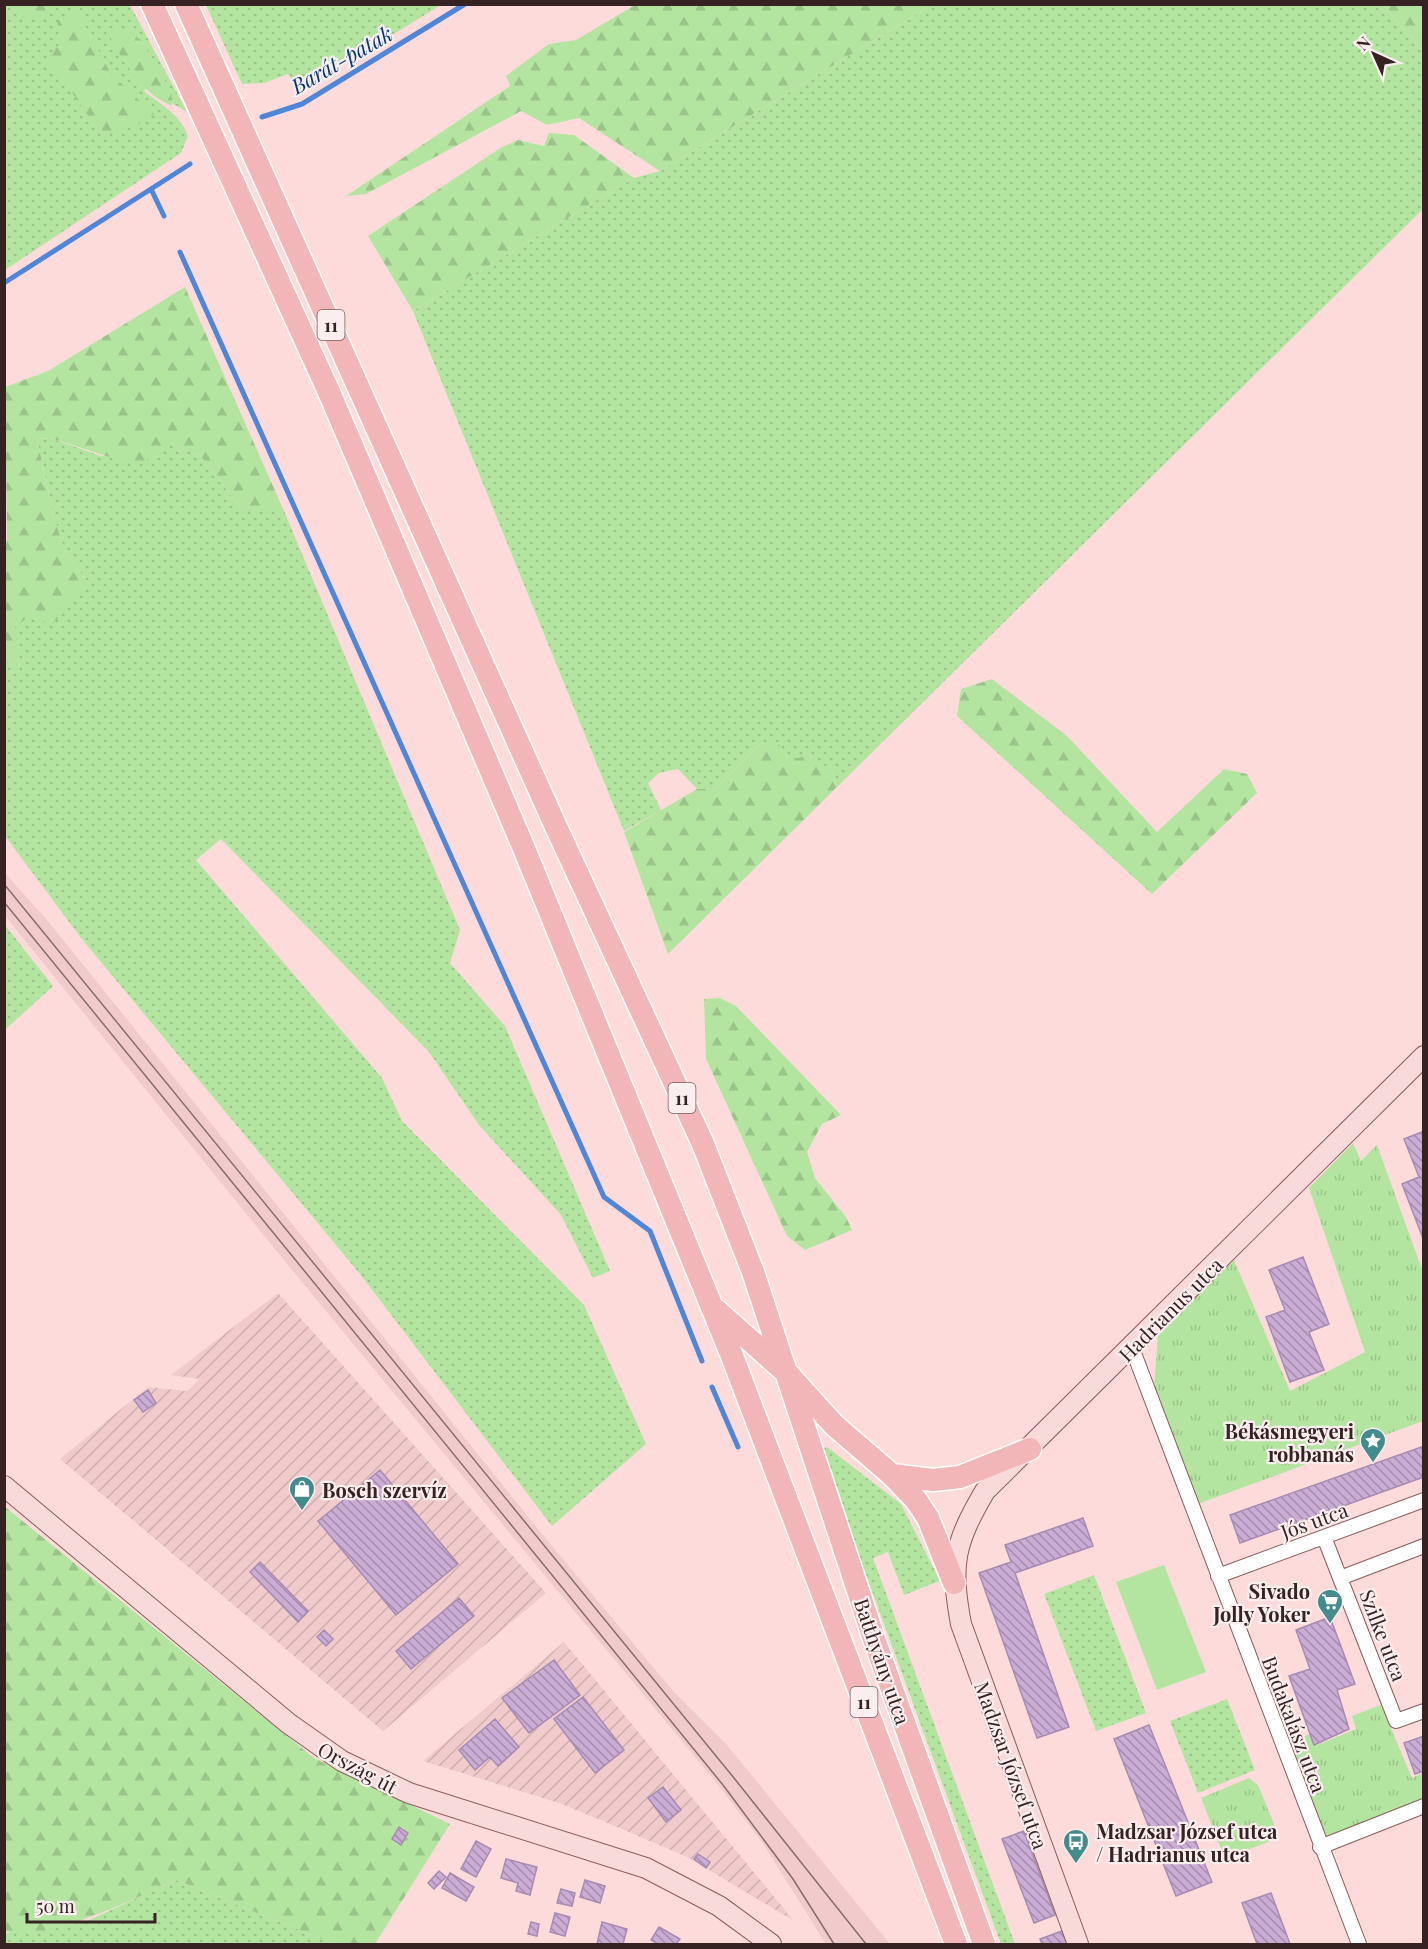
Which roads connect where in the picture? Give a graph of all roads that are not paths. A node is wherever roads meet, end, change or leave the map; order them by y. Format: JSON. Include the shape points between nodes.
{"nodes":[{"id":1,"x":152,"y":4,"type":"edge"},
{"id":2,"x":186,"y":4,"type":"edge"},
{"id":3,"x":1424,"y":1056,"type":"edge"},
{"id":4,"x":712,"y":1307,"type":"junction"},
{"id":5,"x":1132,"y":1348,"type":"junction"},
{"id":6,"x":789,"y":1375,"type":"junction"},
{"id":7,"x":1030,"y":1449,"type":"junction"},
{"id":8,"x":892,"y":1475,"type":"junction"},
{"id":9,"x":4,"y":1486,"type":"edge"},
{"id":10,"x":1424,"y":1500,"type":"edge"},
{"id":11,"x":1324,"y":1537,"type":"junction"},
{"id":12,"x":1424,"y":1546,"type":"edge"},
{"id":13,"x":1218,"y":1576,"type":"junction"},
{"id":14,"x":1340,"y":1578,"type":"junction"},
{"id":15,"x":954,"y":1583,"type":"junction"},
{"id":16,"x":1424,"y":1711,"type":"edge"},
{"id":17,"x":1424,"y":1806,"type":"edge"},
{"id":18,"x":1320,"y":1847,"type":"junction"},
{"id":19,"x":771,"y":1944,"type":"edge"},
{"id":20,"x":956,"y":1944,"type":"edge"},
{"id":21,"x":984,"y":1944,"type":"edge"},
{"id":22,"x":1078,"y":1944,"type":"edge"},
{"id":23,"x":1359,"y":1944,"type":"edge"}],
"edges":[{"from":1,"to":4,"type":"main road","number":"11","via":[[329,392],[523,846]]},
{"from":2,"to":6,"type":"main road","number":"11","via":[[562,840],[703,1143]]},
{"from":3,"to":5,"type":"street","name":"Hadrianus utca"},
{"from":4,"to":6,"type":"main road"},
{"from":4,"to":20,"type":"main road","name":"Batthyány utca","number":"11"},
{"from":5,"to":7,"type":"street","name":"Hadrianus utca"},
{"from":5,"to":13,"type":"street","name":"Budakalász utca"},
{"from":6,"to":8,"type":"main road","via":[[834,1425]]},
{"from":6,"to":21,"type":"main road","name":"Batthyány utca","number":"11","via":[[875,1642]]},
{"from":7,"to":8,"type":"main road","via":[[960,1477],[933,1480]]},
{"from":7,"to":15,"type":"street","name":"Hadrianus utca","via":[[985,1491],[969,1518],[961,1538]]},
{"from":8,"to":15,"type":"main road","via":[[928,1518]]},
{"from":9,"to":19,"type":"street","name":"Ország út","via":[[288,1723],[342,1761],[409,1793],[646,1868],[719,1906]]},
{"from":10,"to":11,"type":"street","name":"Jós utca"},
{"from":11,"to":13,"type":"street","name":"Jós utca"},
{"from":11,"to":14,"type":"street","name":"Szilke utca"},
{"from":12,"to":14,"type":"street"},
{"from":13,"to":18,"type":"street","name":"Budakalász utca"},
{"from":14,"to":16,"type":"street","name":"Szilke utca","via":[[1396,1721]]},
{"from":15,"to":22,"type":"street","name":"Madzsar József utca","via":[[961,1624]]},
{"from":17,"to":18,"type":"street"},
{"from":18,"to":23,"type":"street","name":"Budakalász utca"}]}
